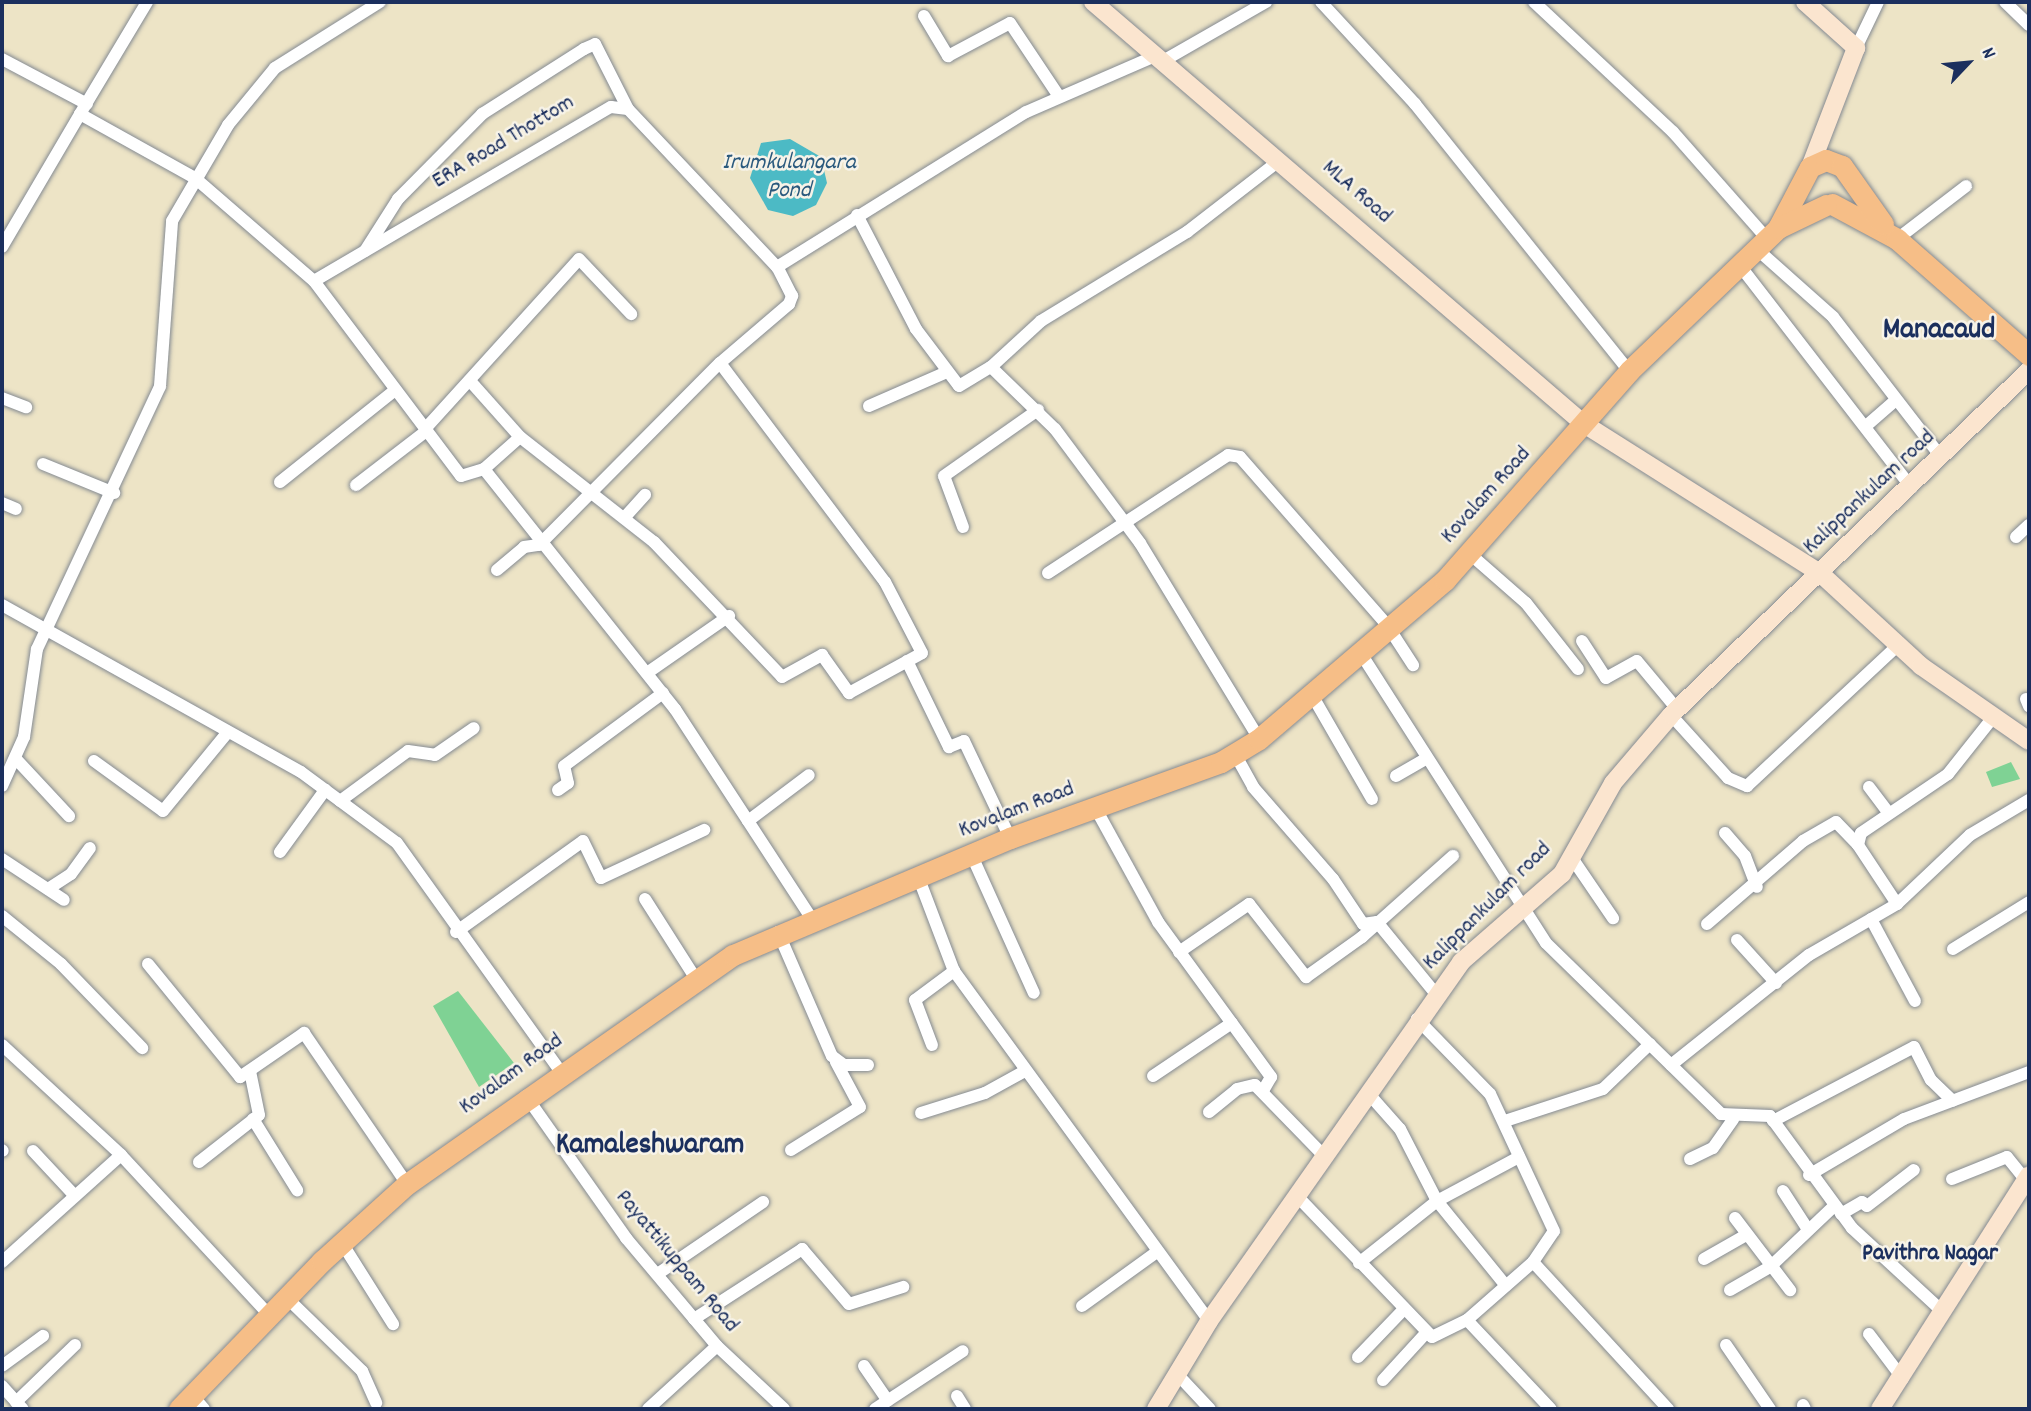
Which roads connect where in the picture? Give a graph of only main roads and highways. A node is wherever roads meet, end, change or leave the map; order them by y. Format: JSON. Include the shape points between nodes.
{"nodes":[{"id":1,"x":1808,"y":172,"type":"junction"},
{"id":2,"x":1846,"y":173,"type":"junction"},
{"id":3,"x":1829,"y":204,"type":"junction"},
{"id":4,"x":1898,"y":239,"type":"junction"},
{"id":5,"x":1769,"y":240,"type":"junction"},
{"id":6,"x":2029,"y":355,"type":"edge"},
{"id":7,"x":192,"y":1405,"type":"edge"}],
"edges":[{"from":1,"to":2,"type":"main road","via":[[1826,160]]},
{"from":1,"to":3,"type":"main road","via":[[1809,196]]},
{"from":1,"to":5,"type":"main road"},
{"from":2,"to":3,"type":"main road","via":[[1845,196]]},
{"from":2,"to":4,"type":"main road"},
{"from":3,"to":4,"type":"main road"},
{"from":3,"to":5,"type":"main road","name":"Kovalam Road"},
{"from":4,"to":6,"type":"main road"},
{"from":5,"to":7,"type":"main road","name":"Kovalam Road","via":[[1629,371],[1470,554],[1259,739],[1235,754],[777,931],[696,979],[526,1095],[407,1184],[269,1315]]}]}
